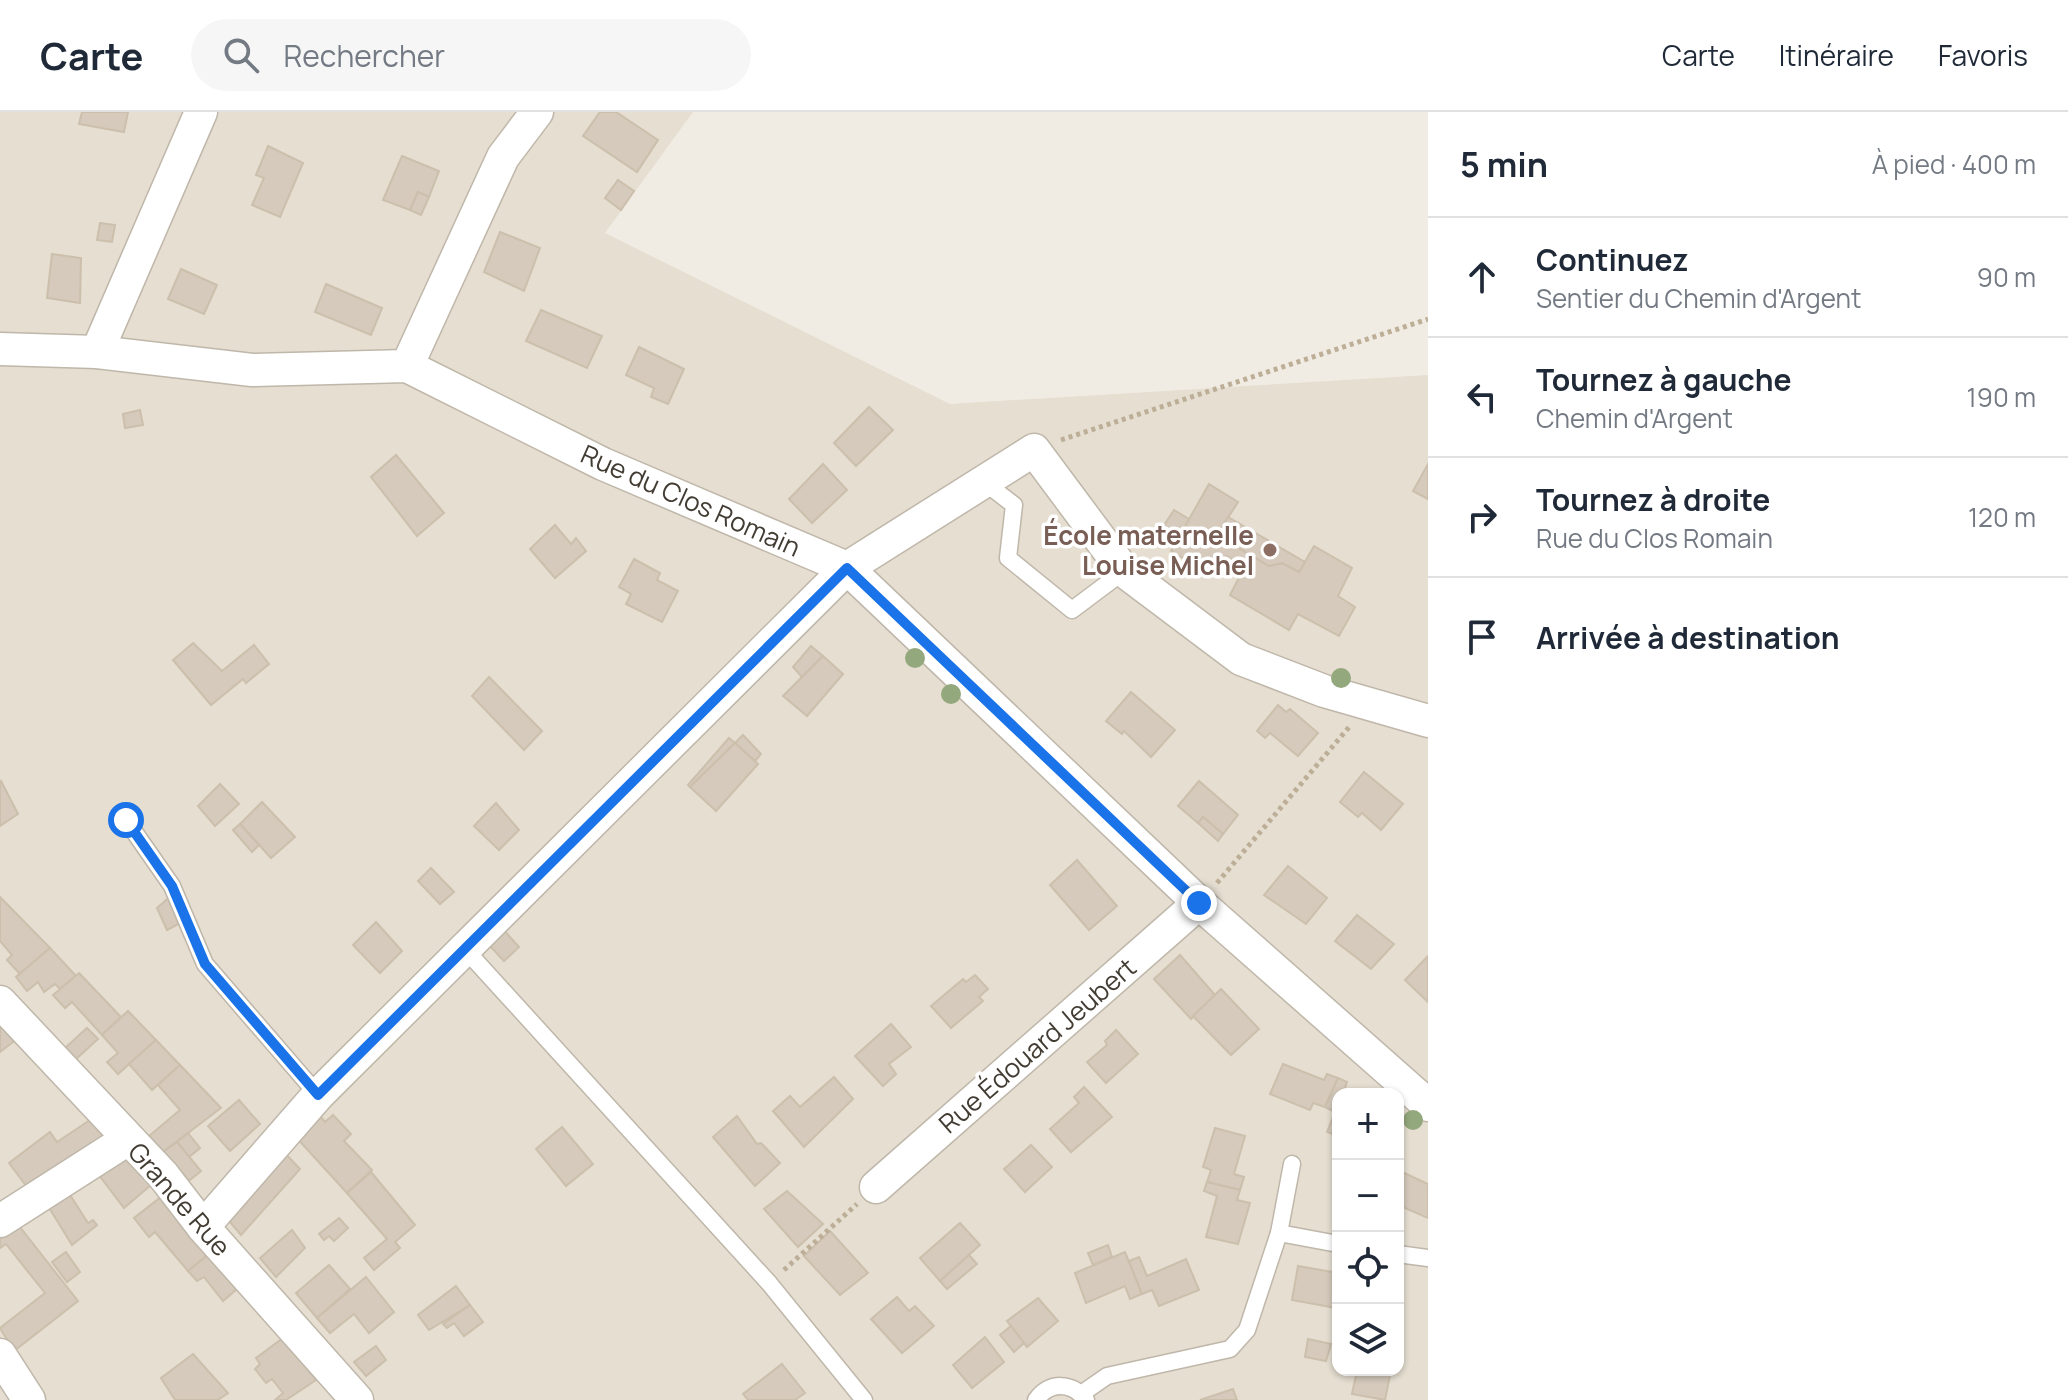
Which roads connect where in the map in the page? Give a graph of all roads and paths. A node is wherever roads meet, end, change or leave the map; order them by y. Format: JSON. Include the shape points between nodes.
{"nodes":[{"id":1,"x":201,"y":112,"type":"edge"},
{"id":2,"x":537,"y":112,"type":"edge"},
{"id":3,"x":1428,"y":319,"type":"edge"},
{"id":4,"x":0,"y":349,"type":"edge"},
{"id":5,"x":97,"y":352,"type":"junction"},
{"id":6,"x":407,"y":366,"type":"junction"},
{"id":7,"x":1034,"y":450,"type":"junction"},
{"id":8,"x":984,"y":482,"type":"junction"},
{"id":9,"x":847,"y":568,"type":"junction"},
{"id":10,"x":1124,"y":571,"type":"junction"},
{"id":11,"x":1369,"y":704,"type":"junction"},
{"id":12,"x":1424,"y":712,"type":"edge"},
{"id":13,"x":126,"y":820,"type":"dead end"},
{"id":14,"x":1199,"y":903,"type":"junction"},
{"id":15,"x":463,"y":947,"type":"junction"},
{"id":16,"x":0,"y":1002,"type":"edge"},
{"id":17,"x":318,"y":1095,"type":"junction"},
{"id":18,"x":1428,"y":1105,"type":"edge"},
{"id":19,"x":128,"y":1139,"type":"junction"},
{"id":20,"x":1292,"y":1164,"type":"dead end"},
{"id":21,"x":876,"y":1187,"type":"joint"},
{"id":22,"x":0,"y":1221,"type":"edge"},
{"id":23,"x":203,"y":1227,"type":"junction"},
{"id":24,"x":1279,"y":1233,"type":"junction"},
{"id":25,"x":1332,"y":1243,"type":"edge"},
{"id":26,"x":1404,"y":1255,"type":"edge"},
{"id":27,"x":1428,"y":1258,"type":"edge"},
{"id":28,"x":769,"y":1283,"type":"junction"},
{"id":29,"x":0,"y":1355,"type":"edge"},
{"id":30,"x":1084,"y":1397,"type":"edge"},
{"id":31,"x":29,"y":1400,"type":"edge"},
{"id":32,"x":357,"y":1400,"type":"edge"},
{"id":33,"x":864,"y":1400,"type":"edge"},
{"id":34,"x":1036,"y":1400,"type":"edge"}],
"edges":[{"from":1,"to":5,"type":"street"},
{"from":2,"to":6,"type":"street","via":[[503,157]]},
{"from":3,"to":7,"type":"path"},
{"from":4,"to":5,"type":"street","name":"Rue du Clos Romain"},
{"from":5,"to":6,"type":"street","name":"Rue du Clos Romain","via":[[252,370]]},
{"from":6,"to":9,"type":"street","name":"Rue du Clos Romain","via":[[603,464]]},
{"from":7,"to":8,"type":"street"},
{"from":7,"to":10,"type":"street"},
{"from":8,"to":9,"type":"street"},
{"from":8,"to":10,"type":"lane","via":[[1014,505],[1008,558],[1072,610]]},
{"from":9,"to":14,"type":"street","name":"Rue du Clos Romain"},
{"from":9,"to":15,"type":"street"},
{"from":10,"to":11,"type":"street","via":[[1241,659]]},
{"from":11,"to":12,"type":"street"},
{"from":11,"to":14,"type":"path"},
{"from":13,"to":17,"type":"lane","via":[[172,886],[205,964]]},
{"from":14,"to":18,"type":"street","name":"Rue du Clos Romain"},
{"from":14,"to":21,"type":"street","name":"Rue Édouard Jeubert"},
{"from":15,"to":17,"type":"street"},
{"from":15,"to":28,"type":"lane"},
{"from":16,"to":19,"type":"street","name":"Grande Rue"},
{"from":17,"to":23,"type":"street"},
{"from":19,"to":22,"type":"street"},
{"from":19,"to":23,"type":"street","name":"Grande Rue"},
{"from":20,"to":24,"type":"lane"},
{"from":21,"to":28,"type":"path"},
{"from":23,"to":32,"type":"street","name":"Grande Rue"},
{"from":24,"to":25,"type":"lane"},
{"from":24,"to":30,"type":"lane","via":[[1247,1330],[1230,1349],[1107,1376]]},
{"from":26,"to":27,"type":"lane"},
{"from":28,"to":33,"type":"lane"},
{"from":29,"to":31,"type":"street"},
{"from":30,"to":34,"type":"lane","via":[[1073,1388],[1055,1386]]}]}
